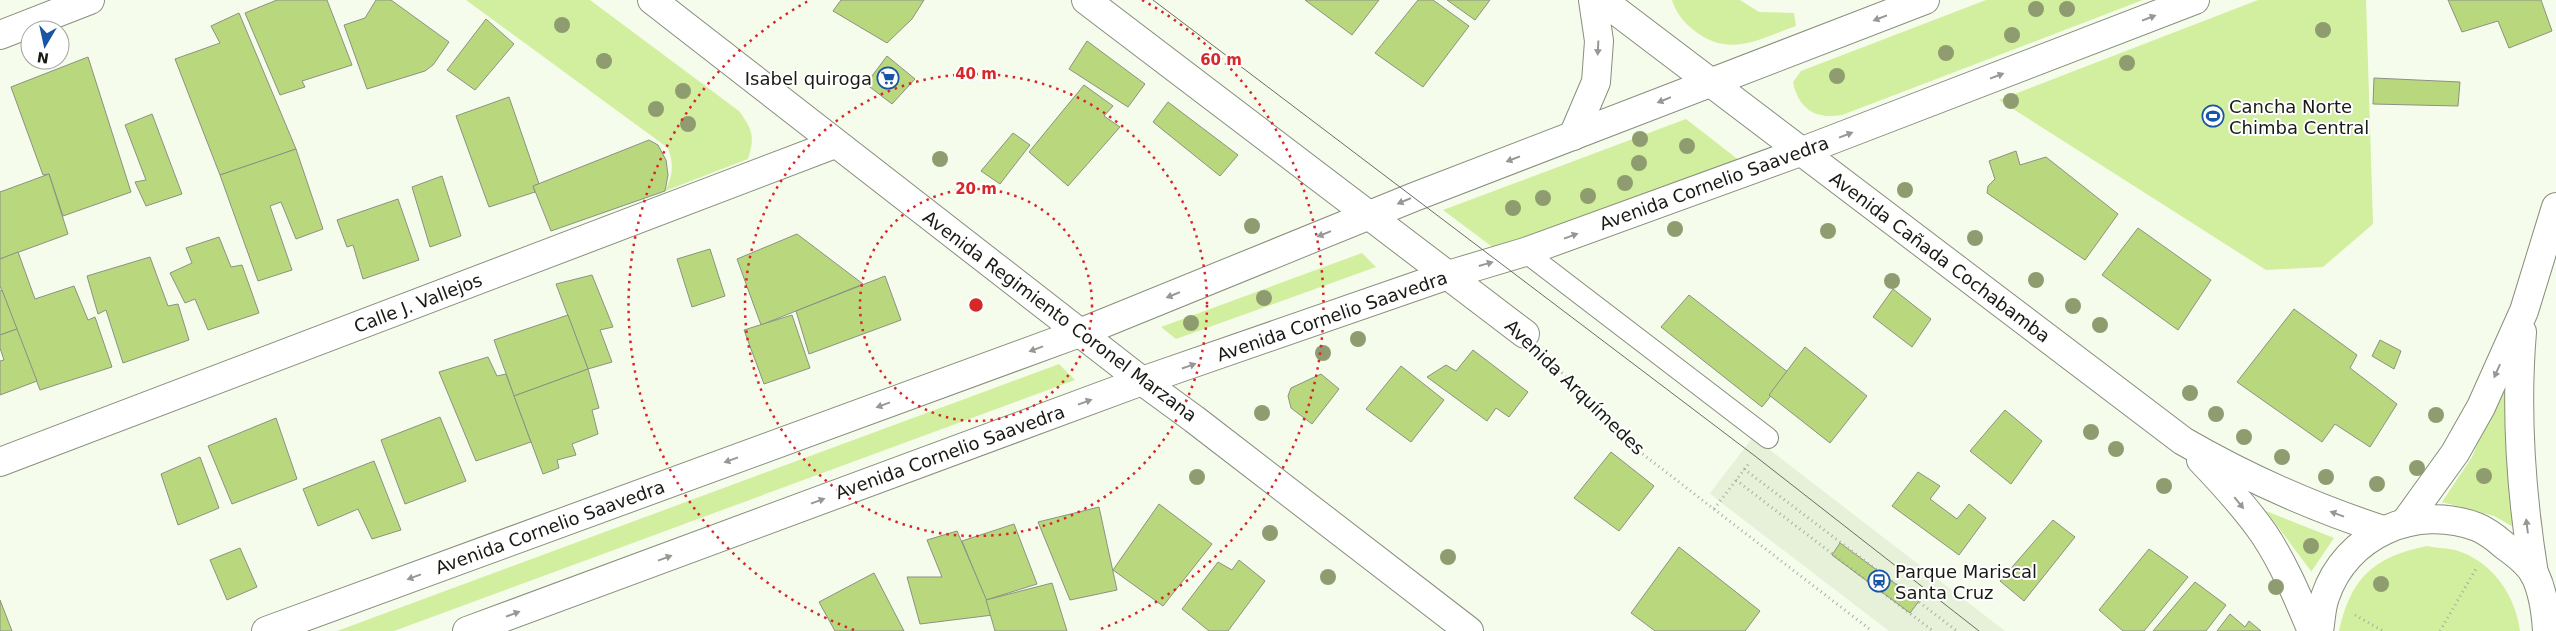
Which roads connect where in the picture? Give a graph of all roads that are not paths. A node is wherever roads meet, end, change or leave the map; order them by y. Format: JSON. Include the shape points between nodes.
{"nodes":[{"id":1,"x":90,"y":0,"type":"edge"},
{"id":2,"x":652,"y":0,"type":"edge"},
{"id":3,"x":1086,"y":0,"type":"edge"},
{"id":4,"x":1593,"y":0,"type":"edge"},
{"id":5,"x":1924,"y":0,"type":"edge"},
{"id":6,"x":2195,"y":0,"type":"edge"},
{"id":7,"x":1617,"y":5,"type":"edge"},
{"id":8,"x":0,"y":35,"type":"edge"},
{"id":9,"x":1709,"y":82,"type":"junction"},
{"id":10,"x":1573,"y":136,"type":"junction"},
{"id":11,"x":835,"y":144,"type":"junction"},
{"id":12,"x":1800,"y":152,"type":"junction"},
{"id":13,"x":2556,"y":207,"type":"edge"},
{"id":14,"x":1369,"y":216,"type":"junction"},
{"id":15,"x":1525,"y":252,"type":"junction"},
{"id":16,"x":1448,"y":275,"type":"junction"},
{"id":17,"x":2524,"y":311,"type":"junction"},
{"id":18,"x":1082,"y":332,"type":"junction"},
{"id":19,"x":1525,"y":334,"type":"road end"},
{"id":20,"x":1142,"y":381,"type":"junction"},
{"id":21,"x":1768,"y":438,"type":"dead end"},
{"id":22,"x":2183,"y":441,"type":"junction"},
{"id":23,"x":0,"y":462,"type":"edge"},
{"id":24,"x":2395,"y":525,"type":"junction"},
{"id":25,"x":2538,"y":583,"type":"junction"},
{"id":26,"x":2556,"y":620,"type":"edge"},
{"id":27,"x":266,"y":631,"type":"edge"},
{"id":28,"x":467,"y":631,"type":"edge"},
{"id":29,"x":1469,"y":631,"type":"edge"},
{"id":30,"x":2312,"y":631,"type":"edge"},
{"id":31,"x":2319,"y":631,"type":"edge"},
{"id":32,"x":2547,"y":631,"type":"edge"}],
"edges":[{"from":1,"to":8,"type":"street"},
{"from":2,"to":11,"type":"street","name":"Avenida Regimiento Coronel Marzana"},
{"from":3,"to":14,"type":"street","name":"Avenida Arquímedes"},
{"from":4,"to":10,"type":"street","one_way":true,"via":[[1599,41],[1596,82]]},
{"from":5,"to":9,"type":"street","name":"Avenida Cornelio Saavedra","one_way":true},
{"from":12,"to":6,"type":"street","name":"Avenida Cornelio Saavedra","one_way":true},
{"from":7,"to":9,"type":"street","name":"Avenida Cañada Cochabamba"},
{"from":9,"to":10,"type":"street","name":"Avenida Cornelio Saavedra","one_way":true},
{"from":9,"to":12,"type":"street","name":"Avenida Cañada Cochabamba"},
{"from":10,"to":14,"type":"street","name":"Avenida Cornelio Saavedra","one_way":true},
{"from":11,"to":18,"type":"street","name":"Avenida Regimiento Coronel Marzana"},
{"from":11,"to":23,"type":"street","name":"Calle J. Vallejos"},
{"from":15,"to":12,"type":"street","name":"Avenida Cornelio Saavedra","one_way":true},
{"from":12,"to":22,"type":"street","name":"Avenida Cañada Cochabamba"},
{"from":13,"to":17,"type":"street"},
{"from":14,"to":16,"type":"street","name":"Avenida Arquímedes"},
{"from":14,"to":18,"type":"street","name":"Avenida Cornelio Saavedra","one_way":true},
{"from":16,"to":15,"type":"street","name":"Avenida Cornelio Saavedra","one_way":true},
{"from":15,"to":21,"type":"lane"},
{"from":16,"to":19,"type":"street","name":"Avenida Arquímedes"},
{"from":20,"to":16,"type":"street","name":"Avenida Cornelio Saavedra","one_way":true},
{"from":17,"to":24,"type":"street","one_way":true,"via":[[2477,415],[2455,453]]},
{"from":25,"to":17,"type":"street","one_way":true,"via":[[2521,473],[2518,419]]},
{"from":18,"to":20,"type":"street","name":"Avenida Regimiento Coronel Marzana"},
{"from":18,"to":27,"type":"street","name":"Avenida Cornelio Saavedra","one_way":true},
{"from":28,"to":20,"type":"street","name":"Avenida Cornelio Saavedra","one_way":true},
{"from":20,"to":29,"type":"street","name":"Avenida Regimiento Coronel Marzana"},
{"from":24,"to":22,"type":"street","name":"Avenida Cañada Cochabamba","one_way":true,"via":[[2283,493]]},
{"from":22,"to":30,"type":"street","name":"Avenida Cañada Cochabamba","one_way":true,"via":[[2264,534],[2294,587]]},
{"from":24,"to":25,"type":"street","via":[[2431,518],[2455,520],[2478,527],[2517,555]]},
{"from":24,"to":31,"type":"street","via":[[2349,555],[2325,597]]},
{"from":25,"to":26,"type":"street"},
{"from":25,"to":32,"type":"street"}]}
